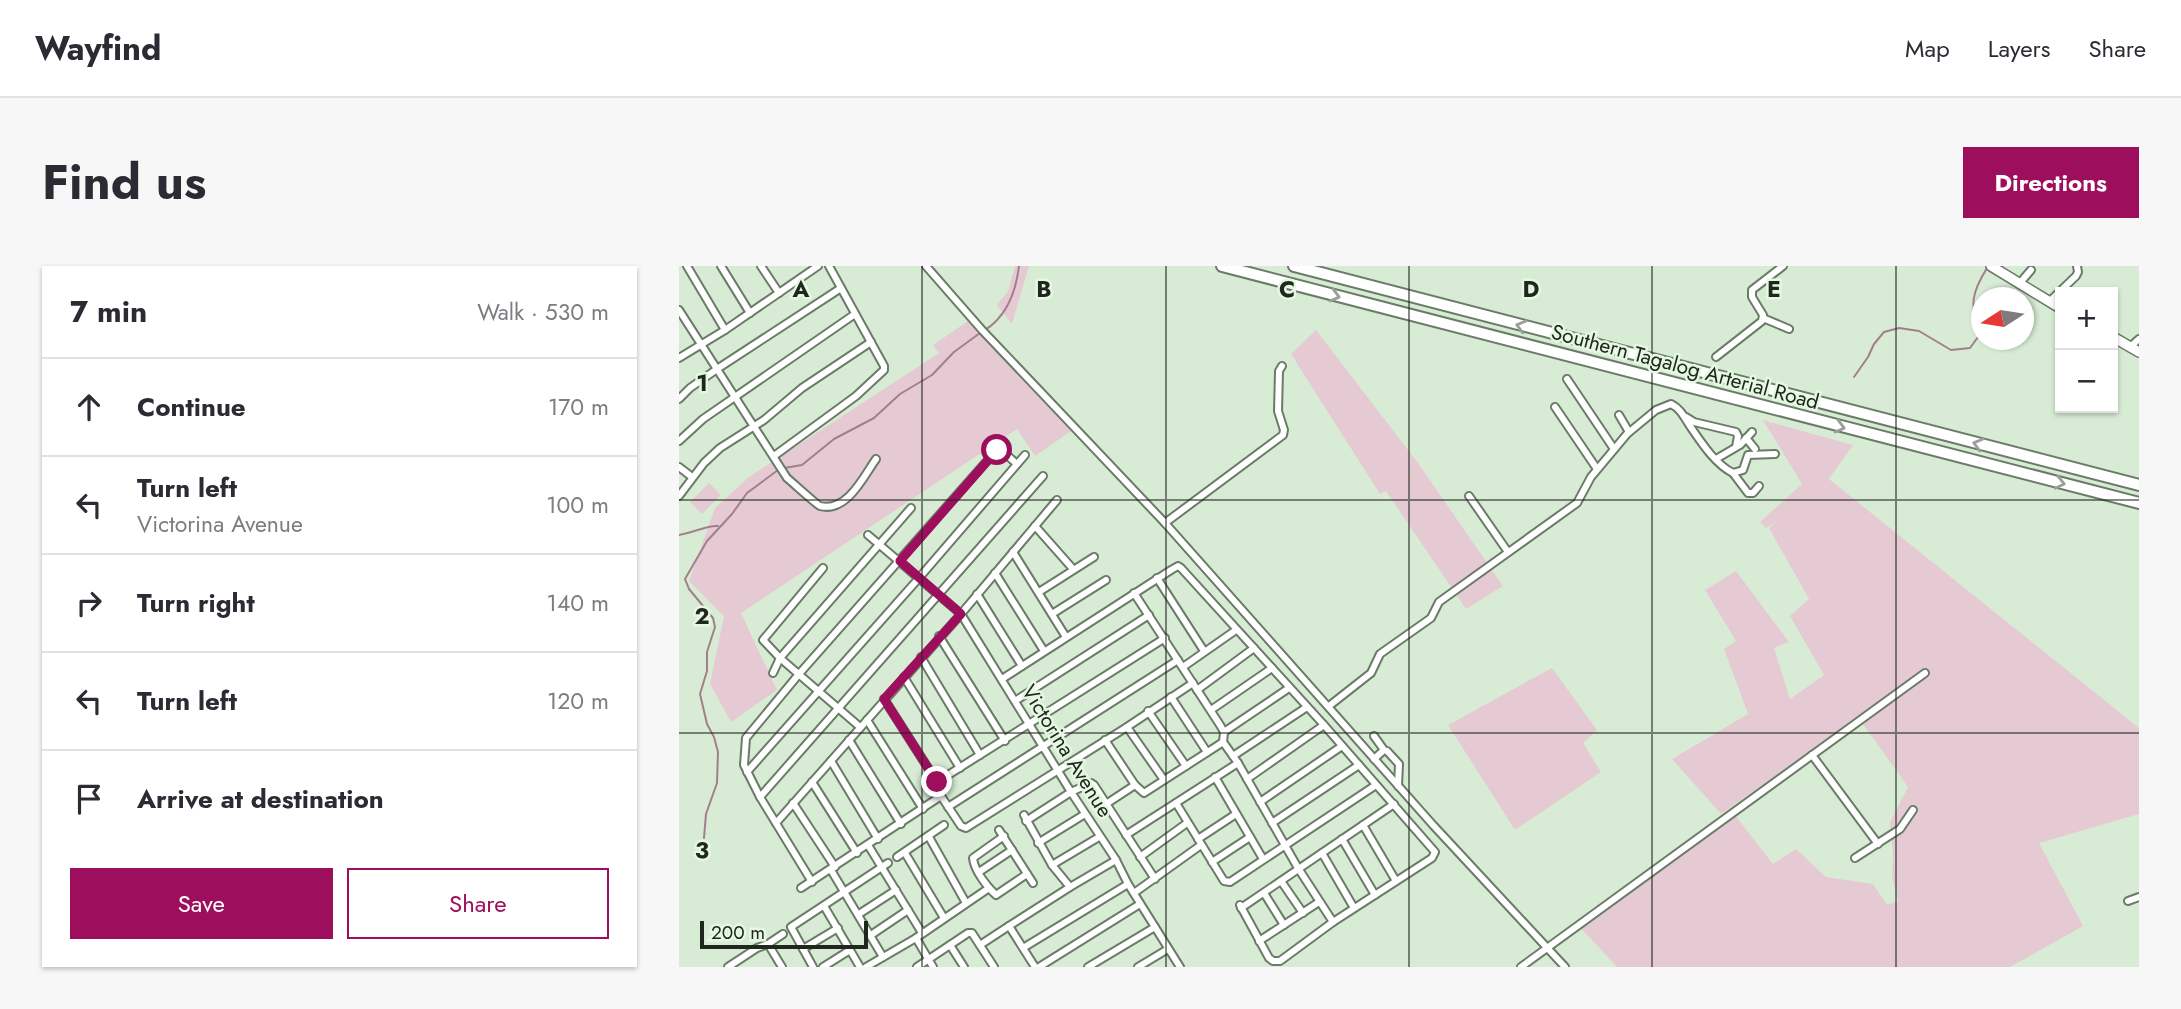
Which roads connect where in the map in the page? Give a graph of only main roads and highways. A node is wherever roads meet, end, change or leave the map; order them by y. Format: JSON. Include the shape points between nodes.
{"nodes":[{"id":1,"x":1222,"y":266,"type":"edge"},
{"id":2,"x":1294,"y":266,"type":"edge"},
{"id":3,"x":1993,"y":268,"type":"edge"},
{"id":4,"x":2055,"y":304,"type":"edge"},
{"id":5,"x":2118,"y":340,"type":"edge"},
{"id":6,"x":2135,"y":349,"type":"edge"},
{"id":7,"x":2139,"y":485,"type":"edge"},
{"id":8,"x":2139,"y":503,"type":"edge"}],
"edges":[{"from":1,"to":8,"type":"highway","name":"Southern Tagalog Arterial Road","one_way":true},
{"from":7,"to":2,"type":"highway","name":"Southern Tagalog Arterial Road","one_way":true},
{"from":3,"to":4,"type":"main road"},
{"from":5,"to":6,"type":"main road"}]}
